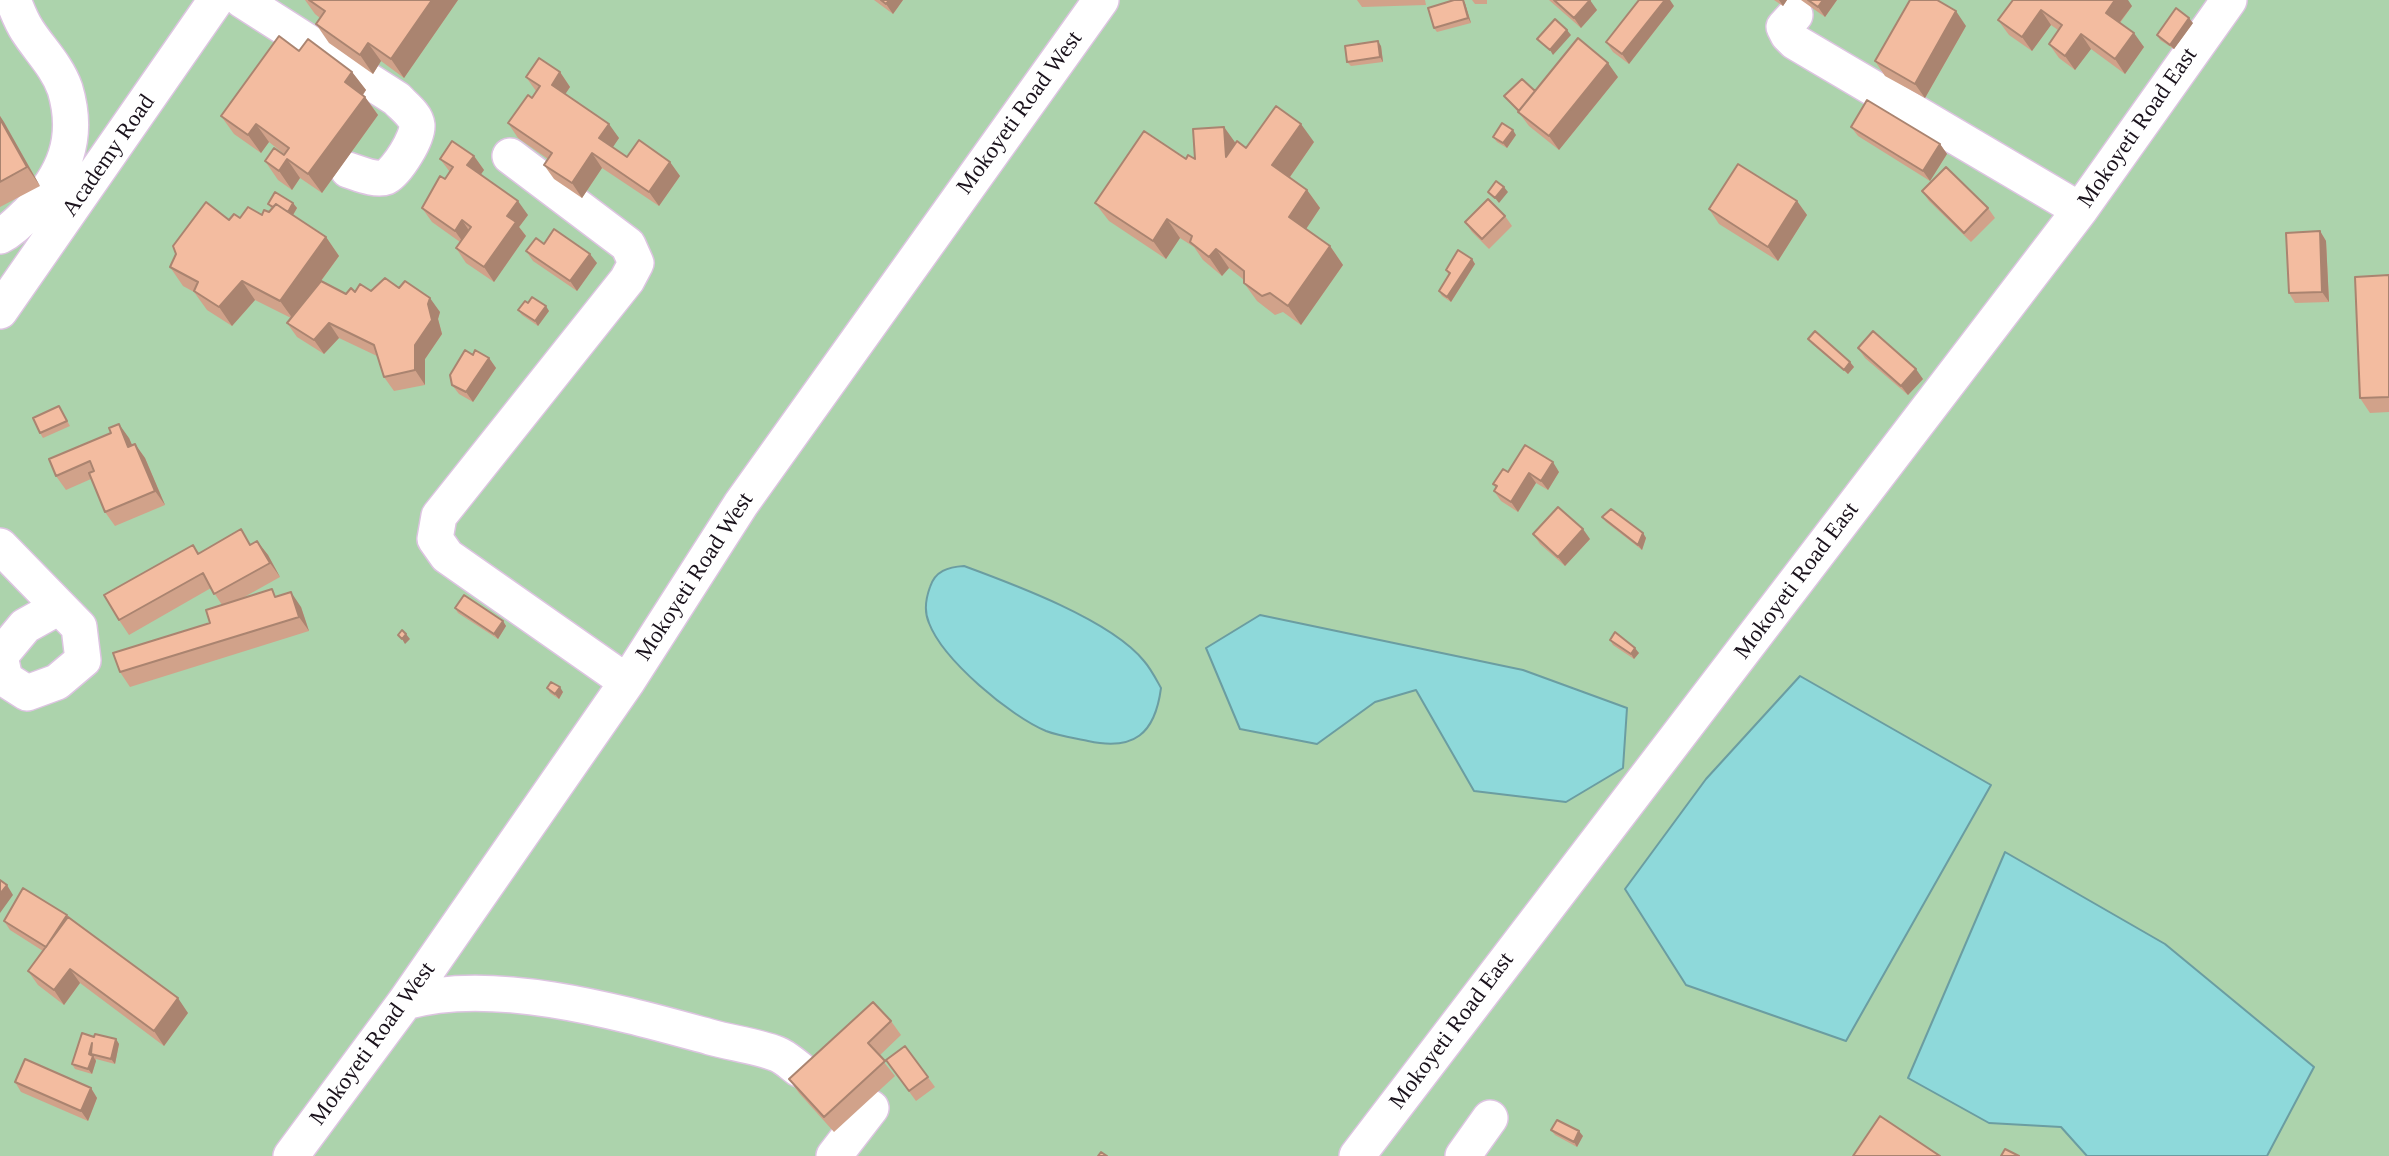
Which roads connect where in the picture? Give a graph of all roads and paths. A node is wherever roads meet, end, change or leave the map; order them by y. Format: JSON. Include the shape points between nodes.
{"nodes":[{"id":1,"x":13,"y":0,"type":"edge"},
{"id":2,"x":216,"y":0,"type":"edge"},
{"id":3,"x":242,"y":0,"type":"edge"},
{"id":4,"x":1101,"y":0,"type":"edge"},
{"id":5,"x":2229,"y":0,"type":"edge"},
{"id":6,"x":1795,"y":15,"type":"dead end"},
{"id":7,"x":510,"y":156,"type":"dead end"},
{"id":8,"x":348,"y":170,"type":"dead end"},
{"id":9,"x":2080,"y":210,"type":"junction"},
{"id":10,"x":0,"y":236,"type":"edge"},
{"id":11,"x":0,"y":311,"type":"edge"},
{"id":12,"x":0,"y":546,"type":"edge"},
{"id":13,"x":60,"y":607,"type":"dead end"},
{"id":14,"x":626,"y":682,"type":"junction"},
{"id":15,"x":405,"y":1002,"type":"junction"},
{"id":16,"x":799,"y":1069,"type":"edge"},
{"id":17,"x":871,"y":1108,"type":"dead end"},
{"id":18,"x":1490,"y":1118,"type":"dead end"},
{"id":19,"x":291,"y":1156,"type":"edge"},
{"id":20,"x":834,"y":1156,"type":"edge"},
{"id":21,"x":1357,"y":1156,"type":"edge"},
{"id":22,"x":1463,"y":1156,"type":"edge"}],
"edges":[{"from":1,"to":10,"type":"street","via":[[25,28],[65,88],[71,122],[65,165],[44,197]]},
{"from":2,"to":11,"type":"street","name":"Academy Road"},
{"from":3,"to":8,"type":"street","via":[[397,99],[414,118],[414,136],[394,171],[378,178]]},
{"from":4,"to":14,"type":"street","name":"Mokoyeti Road West","via":[[741,504]]},
{"from":5,"to":9,"type":"street","name":"Mokoyeti Road East"},
{"from":6,"to":9,"type":"street","via":[[1784,27],[1795,41]]},
{"from":7,"to":14,"type":"street","via":[[628,245],[636,263],[439,516],[435,539],[447,556]]},
{"from":9,"to":21,"type":"street","name":"Mokoyeti Road East"},
{"from":12,"to":13,"type":"street"},
{"from":14,"to":15,"type":"street","name":"Mokoyeti Road West"},
{"from":15,"to":16,"type":"street","via":[[429,995],[494,994],[564,1003],[779,1055]]},
{"from":15,"to":19,"type":"street","name":"Mokoyeti Road West"},
{"from":17,"to":20,"type":"street"},
{"from":18,"to":22,"type":"street"}]}
